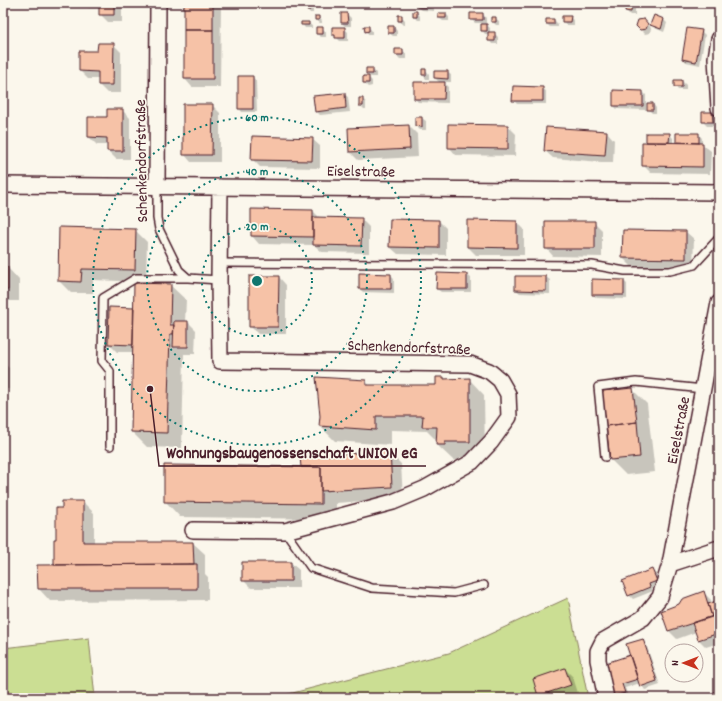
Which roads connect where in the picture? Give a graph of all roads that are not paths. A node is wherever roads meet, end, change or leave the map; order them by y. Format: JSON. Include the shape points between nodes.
{"nodes":[{"id":1,"x":158,"y":3,"type":"edge"},
{"id":2,"x":719,"y":40,"type":"edge"},
{"id":3,"x":719,"y":108,"type":"edge"},
{"id":4,"x":3,"y":185,"type":"edge"},
{"id":5,"x":157,"y":186,"type":"junction"},
{"id":6,"x":220,"y":187,"type":"junction"},
{"id":7,"x":719,"y":192,"type":"edge"},
{"id":8,"x":719,"y":238,"type":"edge"},
{"id":9,"x":219,"y":263,"type":"junction"},
{"id":10,"x":188,"y":278,"type":"junction"},
{"id":11,"x":219,"y":280,"type":"junction"},
{"id":12,"x":719,"y":303,"type":"edge"},
{"id":13,"x":703,"y":389,"type":"junction"},
{"id":14,"x":110,"y":446,"type":"dead end"},
{"id":15,"x":605,"y":457,"type":"dead end"},
{"id":16,"x":193,"y":530,"type":"dead end"},
{"id":17,"x":285,"y":531,"type":"junction"},
{"id":18,"x":719,"y":548,"type":"edge"},
{"id":19,"x":670,"y":564,"type":"junction"},
{"id":20,"x":484,"y":585,"type":"dead end"},
{"id":21,"x":606,"y":698,"type":"edge"}],
"edges":[{"from":1,"to":5,"type":"street","name":"Schenkendorfstraße"},
{"from":2,"to":3,"type":"street","via":[[716,58]]},
{"from":4,"to":5,"type":"street","name":"Eiselstraße"},
{"from":5,"to":6,"type":"street","name":"Eiselstraße"},
{"from":5,"to":10,"type":"lane","name":"Schenkendorfstraße","via":[[159,229],[179,270]]},
{"from":6,"to":7,"type":"street","name":"Eiselstraße"},
{"from":6,"to":9,"type":"street","name":"Schenkendorfstraße"},
{"from":8,"to":9,"type":"lane","via":[[694,265],[670,271],[625,271],[592,266]]},
{"from":9,"to":11,"type":"street","name":"Schenkendorfstraße"},
{"from":10,"to":11,"type":"lane"},
{"from":10,"to":14,"type":"lane","via":[[136,278],[103,298],[102,361],[110,371]]},
{"from":11,"to":17,"type":"street","name":"Schenkendorfstraße","via":[[220,361],[470,364],[489,371],[500,380],[508,394],[509,417],[492,442],[472,462],[424,489],[393,502]]},
{"from":12,"to":13,"type":"street","name":"Eiselstraße"},
{"from":13,"to":15,"type":"lane","via":[[636,382],[598,387]]},
{"from":13,"to":19,"type":"street","name":"Eiselstraße"},
{"from":16,"to":17,"type":"street","name":"Schenkendorfstraße"},
{"from":17,"to":20,"type":"lane","via":[[311,568],[372,588],[454,593]]},
{"from":18,"to":19,"type":"street"},
{"from":19,"to":21,"type":"street","name":"Eiselstraße","via":[[660,597],[643,618],[603,641],[598,651]]}]}
